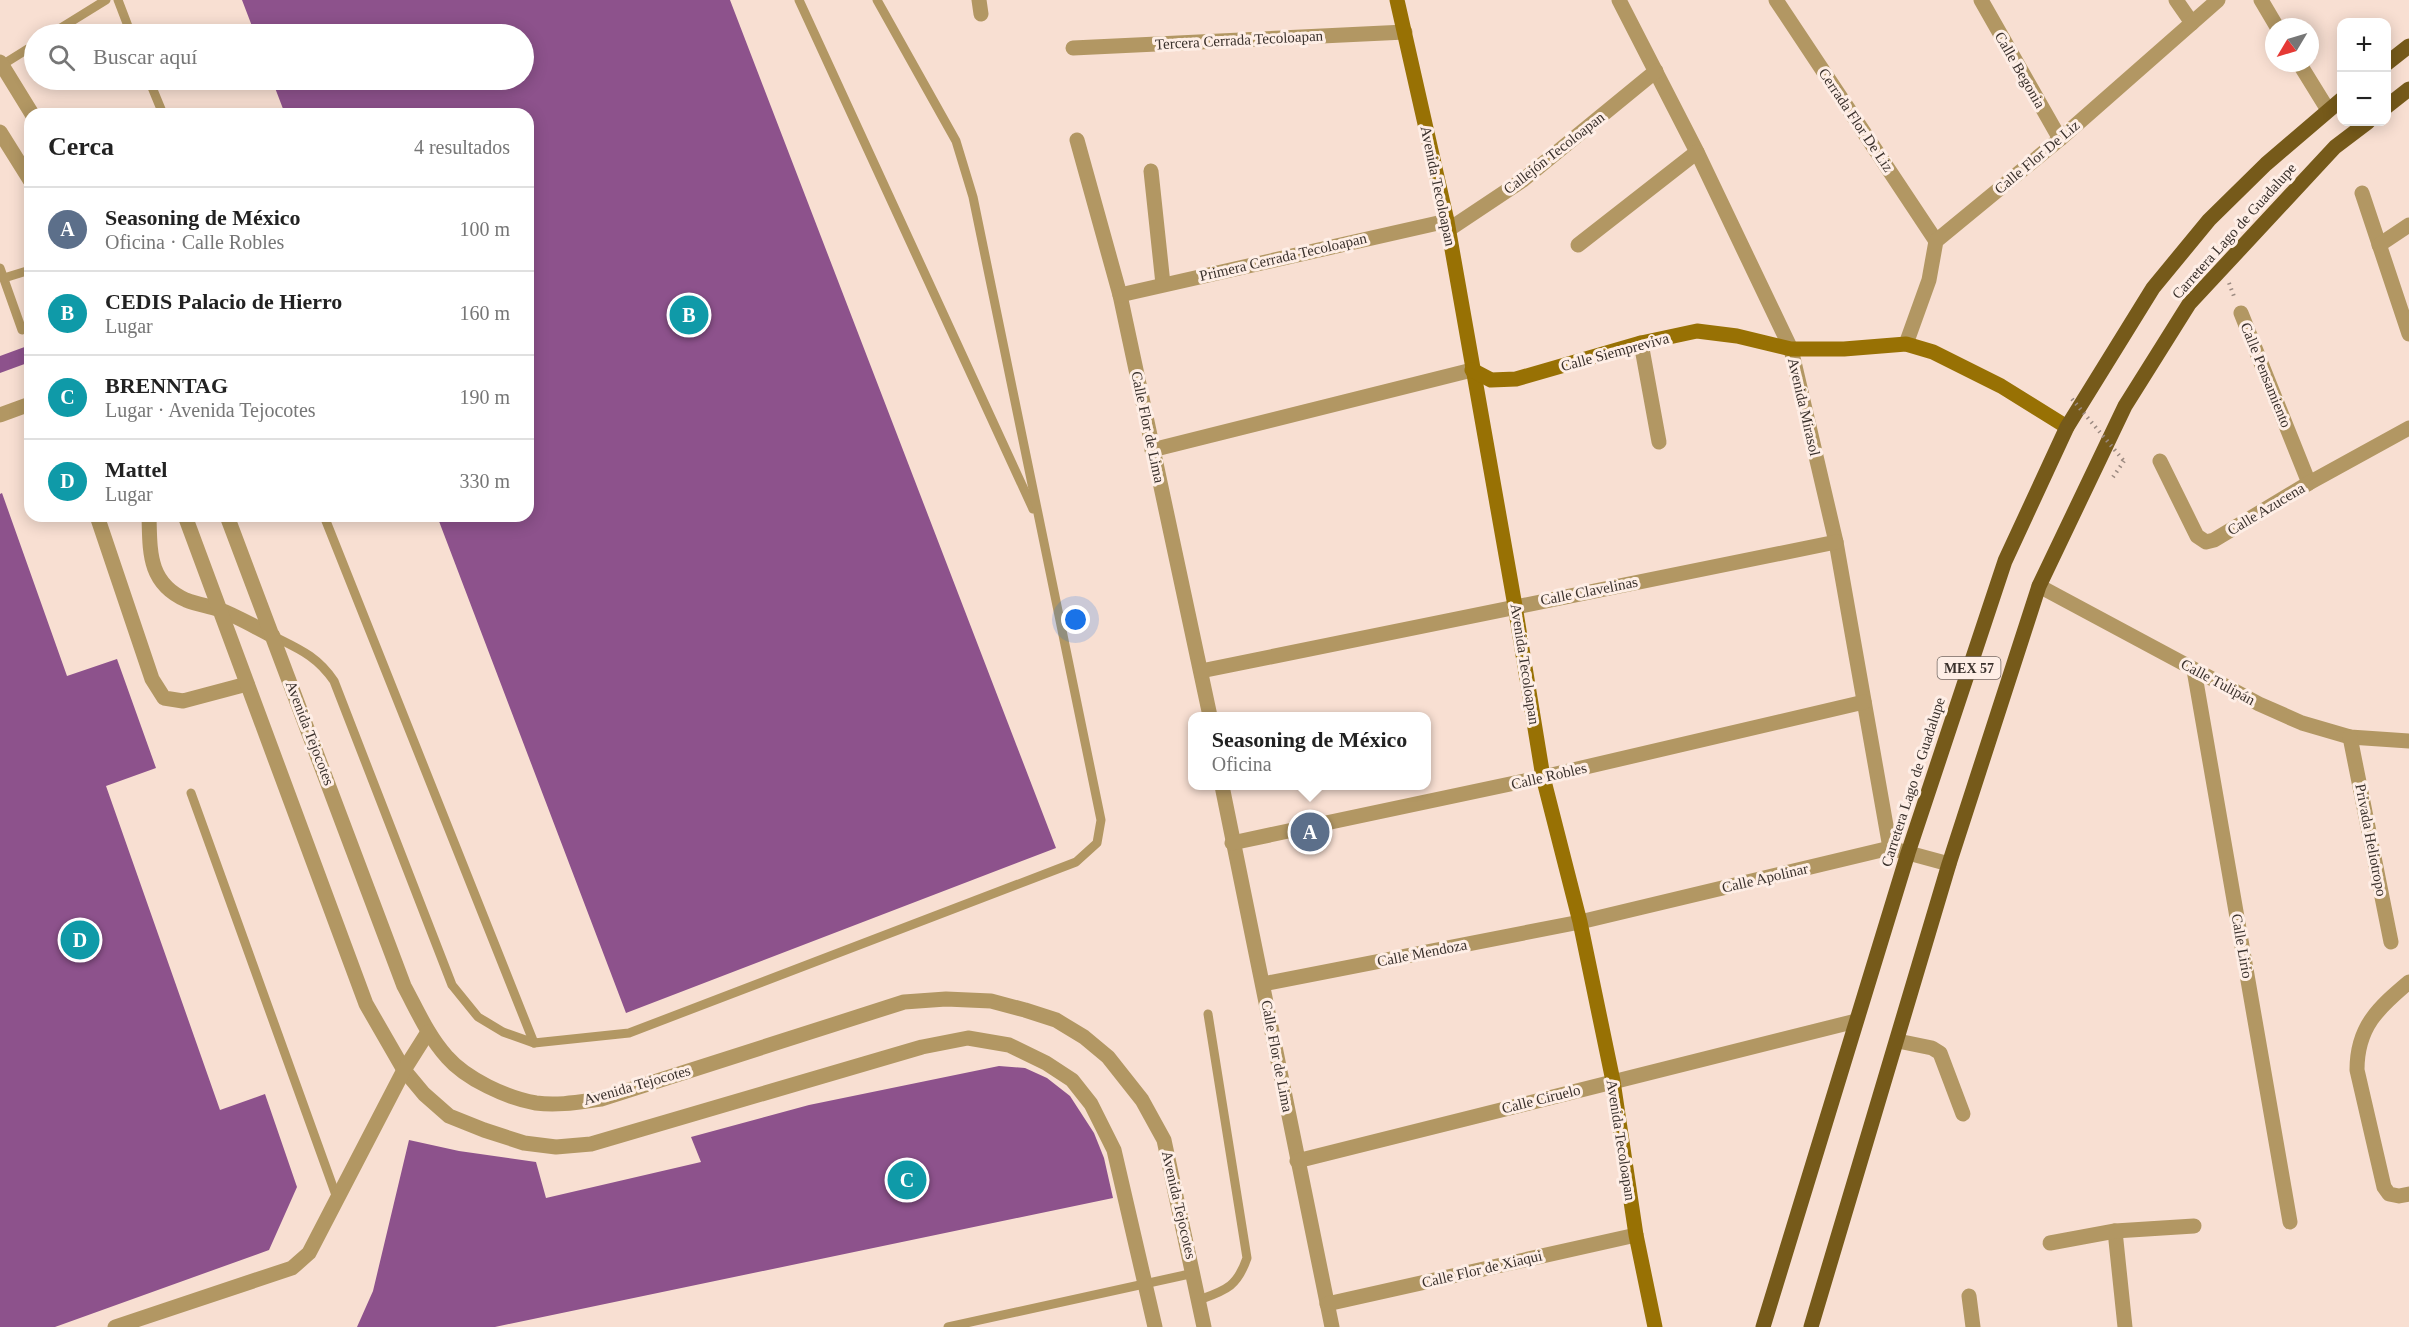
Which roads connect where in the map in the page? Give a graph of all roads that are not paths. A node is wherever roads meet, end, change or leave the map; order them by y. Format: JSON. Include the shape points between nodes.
{"nodes":[{"id":1,"x":106,"y":0,"type":"edge"},
{"id":2,"x":118,"y":0,"type":"edge"},
{"id":3,"x":799,"y":0,"type":"edge"},
{"id":4,"x":877,"y":0,"type":"edge"},
{"id":5,"x":1397,"y":0,"type":"edge"},
{"id":6,"x":1619,"y":0,"type":"edge"},
{"id":7,"x":1776,"y":0,"type":"edge"},
{"id":8,"x":1981,"y":0,"type":"edge"},
{"id":9,"x":2175,"y":0,"type":"edge"},
{"id":10,"x":2218,"y":0,"type":"edge"},
{"id":11,"x":2261,"y":0,"type":"edge"},
{"id":12,"x":2272,"y":18,"type":"edge"},
{"id":13,"x":2192,"y":23,"type":"junction"},
{"id":14,"x":67,"y":24,"type":"edge"},
{"id":15,"x":127,"y":24,"type":"edge"},
{"id":16,"x":1405,"y":32,"type":"junction"},
{"id":17,"x":2409,"y":46,"type":"edge"},
{"id":18,"x":1073,"y":48,"type":"dead end"},
{"id":19,"x":24,"y":51,"type":"edge"},
{"id":20,"x":2391,"y":60,"type":"edge"},
{"id":21,"x":1,"y":64,"type":"edge"},
{"id":22,"x":1656,"y":71,"type":"junction"},
{"id":23,"x":2305,"y":72,"type":"edge"},
{"id":24,"x":2409,"y":89,"type":"edge"},
{"id":25,"x":153,"y":90,"type":"edge"},
{"id":26,"x":2337,"y":103,"type":"edge"},
{"id":27,"x":2391,"y":103,"type":"edge"},
{"id":28,"x":28,"y":108,"type":"edge"},
{"id":29,"x":161,"y":108,"type":"edge"},
{"id":30,"x":2328,"y":110,"type":"junction"},
{"id":31,"x":2363,"y":126,"type":"edge"},
{"id":32,"x":0,"y":132,"type":"edge"},
{"id":33,"x":2060,"y":139,"type":"junction"},
{"id":34,"x":1077,"y":140,"type":"dead end"},
{"id":35,"x":1697,"y":152,"type":"junction"},
{"id":36,"x":24,"y":170,"type":"edge"},
{"id":37,"x":1150,"y":171,"type":"dead end"},
{"id":38,"x":2362,"y":193,"type":"dead end"},
{"id":39,"x":1448,"y":225,"type":"junction"},
{"id":40,"x":2409,"y":225,"type":"edge"},
{"id":41,"x":1936,"y":241,"type":"junction"},
{"id":42,"x":1578,"y":245,"type":"dead end"},
{"id":43,"x":2379,"y":245,"type":"junction"},
{"id":44,"x":0,"y":268,"type":"edge"},
{"id":45,"x":24,"y":272,"type":"edge"},
{"id":46,"x":4,"y":278,"type":"junction"},
{"id":47,"x":1163,"y":284,"type":"junction"},
{"id":48,"x":1120,"y":295,"type":"junction"},
{"id":49,"x":2241,"y":314,"type":"road end"},
{"id":50,"x":22,"y":330,"type":"dead end"},
{"id":51,"x":2409,"y":334,"type":"edge"},
{"id":52,"x":1641,"y":343,"type":"junction"},
{"id":53,"x":1906,"y":344,"type":"junction"},
{"id":54,"x":1791,"y":349,"type":"junction"},
{"id":55,"x":1472,"y":370,"type":"junction"},
{"id":56,"x":24,"y":406,"type":"edge"},
{"id":57,"x":0,"y":415,"type":"edge"},
{"id":58,"x":2067,"y":427,"type":"junction"},
{"id":59,"x":2409,"y":428,"type":"edge"},
{"id":60,"x":1659,"y":442,"type":"dead end"},
{"id":61,"x":1152,"y":450,"type":"junction"},
{"id":62,"x":2160,"y":461,"type":"dead end"},
{"id":63,"x":2309,"y":483,"type":"junction"},
{"id":64,"x":100,"y":522,"type":"edge"},
{"id":65,"x":149,"y":522,"type":"edge"},
{"id":66,"x":187,"y":522,"type":"edge"},
{"id":67,"x":228,"y":522,"type":"edge"},
{"id":68,"x":326,"y":522,"type":"edge"},
{"id":69,"x":1041,"y":525,"type":"junction"},
{"id":70,"x":1836,"y":542,"type":"junction"},
{"id":71,"x":2039,"y":586,"type":"junction"},
{"id":72,"x":1515,"y":606,"type":"junction"},
{"id":73,"x":219,"y":610,"type":"junction"},
{"id":74,"x":273,"y":636,"type":"junction"},
{"id":75,"x":2194,"y":670,"type":"junction"},
{"id":76,"x":1201,"y":671,"type":"junction"},
{"id":77,"x":247,"y":684,"type":"junction"},
{"id":78,"x":1864,"y":702,"type":"junction"},
{"id":79,"x":1208,"y":712,"type":"edge"},
{"id":80,"x":2350,"y":737,"type":"junction"},
{"id":81,"x":2409,"y":741,"type":"edge"},
{"id":82,"x":1543,"y":777,"type":"junction"},
{"id":83,"x":1223,"y":790,"type":"edge"},
{"id":84,"x":191,"y":792,"type":"dead end"},
{"id":85,"x":1232,"y":843,"type":"junction"},
{"id":86,"x":1890,"y":848,"type":"junction"},
{"id":87,"x":1908,"y":853,"type":"junction"},
{"id":88,"x":1949,"y":864,"type":"junction"},
{"id":89,"x":1581,"y":922,"type":"junction"},
{"id":90,"x":2391,"y":942,"type":"dead end"},
{"id":91,"x":2409,"y":982,"type":"edge"},
{"id":92,"x":1263,"y":984,"type":"junction"},
{"id":93,"x":1208,"y":1014,"type":"dead end"},
{"id":94,"x":1856,"y":1021,"type":"junction"},
{"id":95,"x":429,"y":1032,"type":"junction"},
{"id":96,"x":1898,"y":1041,"type":"junction"},
{"id":97,"x":534,"y":1043,"type":"junction"},
{"id":98,"x":404,"y":1070,"type":"junction"},
{"id":99,"x":1613,"y":1081,"type":"junction"},
{"id":100,"x":1963,"y":1114,"type":"dead end"},
{"id":101,"x":1297,"y":1161,"type":"junction"},
{"id":102,"x":2409,"y":1194,"type":"edge"},
{"id":103,"x":337,"y":1198,"type":"junction"},
{"id":104,"x":2290,"y":1222,"type":"dead end"},
{"id":105,"x":2194,"y":1226,"type":"dead end"},
{"id":106,"x":1636,"y":1235,"type":"junction"},
{"id":107,"x":2116,"y":1240,"type":"junction"},
{"id":108,"x":2050,"y":1242,"type":"dead end"},
{"id":109,"x":1194,"y":1273,"type":"junction"},
{"id":110,"x":1147,"y":1284,"type":"junction"},
{"id":111,"x":1969,"y":1296,"type":"dead end"},
{"id":112,"x":1199,"y":1300,"type":"junction"},
{"id":113,"x":1327,"y":1304,"type":"junction"},
{"id":114,"x":115,"y":1327,"type":"edge"},
{"id":115,"x":948,"y":1327,"type":"edge"},
{"id":116,"x":1155,"y":1327,"type":"edge"},
{"id":117,"x":1204,"y":1327,"type":"edge"},
{"id":118,"x":1332,"y":1327,"type":"edge"},
{"id":119,"x":1655,"y":1327,"type":"edge"},
{"id":120,"x":1763,"y":1327,"type":"edge"},
{"id":121,"x":1811,"y":1327,"type":"edge"},
{"id":122,"x":1972,"y":1327,"type":"edge"},
{"id":123,"x":2125,"y":1327,"type":"edge"}],
"edges":[{"from":1,"to":14,"type":"lane"},
{"from":2,"to":15,"type":"lane"},
{"from":3,"to":69,"type":"lane"},
{"from":4,"to":69,"type":"lane","via":[[956,141],[973,197]]},
{"from":5,"to":16,"type":"street","name":"Avenida Tecoloapan"},
{"from":6,"to":22,"type":"street","name":"Avenida Mirasol"},
{"from":7,"to":41,"type":"street","name":"Cerrada Flor De Liz"},
{"from":8,"to":33,"type":"street","name":"Calle Begonia"},
{"from":9,"to":13,"type":"street"},
{"from":10,"to":13,"type":"street","name":"Calle Flor De Liz"},
{"from":11,"to":12,"type":"street"},
{"from":13,"to":33,"type":"street","name":"Calle Flor De Liz"},
{"from":16,"to":18,"type":"street","name":"Tercera Cerrada Tecoloapan"},
{"from":16,"to":39,"type":"street","name":"Avenida Tecoloapan"},
{"from":17,"to":20,"type":"main road"},
{"from":19,"to":21,"type":"lane"},
{"from":21,"to":28,"type":"street"},
{"from":22,"to":35,"type":"street","name":"Avenida Mirasol"},
{"from":22,"to":39,"type":"street","name":"Callejón Tecoloapan","via":[[1523,180]]},
{"from":23,"to":30,"type":"street"},
{"from":24,"to":27,"type":"main road"},
{"from":25,"to":29,"type":"lane"},
{"from":26,"to":30,"type":"main road","name":"Carretera Lago de Guadalupe","number":"MEX 57"},
{"from":30,"to":58,"type":"main road","name":"Carretera Lago de Guadalupe","number":"MEX 57","via":[[2209,220],[2153,288]]},
{"from":31,"to":71,"type":"main road","name":"Carretera Lago de Guadalupe","number":"MEX 57","via":[[2335,147],[2189,304],[2125,406]]},
{"from":32,"to":36,"type":"street"},
{"from":33,"to":41,"type":"street","name":"Calle Flor De Liz"},
{"from":34,"to":48,"type":"street","name":"Calle Flor de Lima"},
{"from":35,"to":42,"type":"street"},
{"from":35,"to":54,"type":"street","name":"Avenida Mirasol"},
{"from":37,"to":47,"type":"street"},
{"from":38,"to":43,"type":"street"},
{"from":39,"to":47,"type":"street","name":"Primera Cerrada Tecoloapan"},
{"from":39,"to":55,"type":"street","name":"Avenida Tecoloapan"},
{"from":40,"to":43,"type":"street"},
{"from":41,"to":53,"type":"street","via":[[1929,280]]},
{"from":43,"to":51,"type":"street"},
{"from":44,"to":46,"type":"lane"},
{"from":45,"to":46,"type":"lane"},
{"from":46,"to":50,"type":"lane"},
{"from":47,"to":48,"type":"street","name":"Primera Cerrada Tecoloapan"},
{"from":48,"to":61,"type":"street","name":"Calle Flor de Lima"},
{"from":49,"to":63,"type":"street","name":"Calle Pensamiento"},
{"from":52,"to":54,"type":"street","name":"Calle Siempreviva","via":[[1697,331]]},
{"from":52,"to":55,"type":"street","name":"Calle Siempreviva","via":[[1516,379],[1491,380]]},
{"from":52,"to":60,"type":"street"},
{"from":53,"to":54,"type":"street","name":"Calle Siempreviva"},
{"from":53,"to":58,"type":"street","name":"Calle Siempreviva","via":[[1933,352],[2001,386]]},
{"from":54,"to":70,"type":"street","name":"Avenida Mirasol"},
{"from":55,"to":61,"type":"street"},
{"from":55,"to":72,"type":"street","name":"Avenida Tecoloapan"},
{"from":56,"to":57,"type":"street"},
{"from":58,"to":87,"type":"main road","name":"Carretera Lago de Guadalupe","number":"MEX 57","via":[[2005,561]]},
{"from":59,"to":63,"type":"street","name":"Calle Azucena"},
{"from":61,"to":76,"type":"street","name":"Calle Flor de Lima"},
{"from":62,"to":63,"type":"street","name":"Calle Azucena","via":[[2197,536],[2206,542]]},
{"from":64,"to":77,"type":"street","via":[[152,679],[164,698],[183,701]]},
{"from":65,"to":73,"type":"street","via":[[151,558],[166,587],[186,600]]},
{"from":66,"to":73,"type":"street"},
{"from":67,"to":74,"type":"street","name":"Avenida Tejocotes"},
{"from":68,"to":97,"type":"lane"},
{"from":69,"to":97,"type":"lane","via":[[1101,820],[1097,843],[1076,862],[629,1033]]},
{"from":70,"to":72,"type":"street","name":"Calle Clavelinas"},
{"from":70,"to":78,"type":"street","name":"Avenida Mirasol"},
{"from":71,"to":75,"type":"street","name":"Calle Tulipán"},
{"from":71,"to":88,"type":"main road","name":"Carretera Lago de Guadalupe","number":"MEX 57"},
{"from":72,"to":76,"type":"street","name":"Calle Clavelinas"},
{"from":72,"to":82,"type":"street","name":"Avenida Tecoloapan"},
{"from":73,"to":74,"type":"street"},
{"from":73,"to":77,"type":"street"},
{"from":74,"to":95,"type":"street","name":"Avenida Tejocotes","via":[[404,986]]},
{"from":74,"to":97,"type":"lane","via":[[311,655],[334,681],[452,985],[478,1017],[503,1032]]},
{"from":75,"to":80,"type":"street","name":"Calle Tulipán","via":[[2280,714]]},
{"from":75,"to":104,"type":"street","name":"Calle Lirio"},
{"from":76,"to":79,"type":"street","name":"Calle Flor de Lima"},
{"from":77,"to":98,"type":"street","via":[[366,1004]]},
{"from":78,"to":82,"type":"street","name":"Calle Robles"},
{"from":78,"to":86,"type":"street","name":"Avenida Mirasol"},
{"from":80,"to":81,"type":"street","name":"Calle Tulipán"},
{"from":80,"to":90,"type":"street","name":"Privada Heliotropo"},
{"from":82,"to":85,"type":"street","name":"Calle Robles"},
{"from":82,"to":89,"type":"street","name":"Avenida Tecoloapan"},
{"from":83,"to":85,"type":"street","name":"Calle Flor de Lima"},
{"from":84,"to":103,"type":"lane"},
{"from":85,"to":92,"type":"street","name":"Calle Flor de Lima"},
{"from":86,"to":87,"type":"street","name":"Calle Apolinar"},
{"from":86,"to":89,"type":"street","name":"Calle Apolinar"},
{"from":87,"to":88,"type":"street","name":"Calle Apolinar"},
{"from":87,"to":94,"type":"main road","name":"Carretera Lago de Guadalupe","number":"MEX 57"},
{"from":88,"to":96,"type":"main road","name":"Carretera Lago de Guadalupe","number":"MEX 57"},
{"from":89,"to":92,"type":"street","name":"Calle Mendoza"},
{"from":89,"to":99,"type":"street","name":"Avenida Tecoloapan"},
{"from":91,"to":102,"type":"street","via":[[2370,1018],[2357,1051],[2357,1070],[2384,1187],[2389,1194]]},
{"from":92,"to":101,"type":"street","name":"Calle Flor de Lima"},
{"from":93,"to":112,"type":"lane","via":[[1247,1258],[1241,1276],[1225,1290]]},
{"from":94,"to":99,"type":"street","name":"Calle Ciruelo"},
{"from":94,"to":120,"type":"main road","name":"Carretera Lago de Guadalupe","number":"MEX 57"},
{"from":95,"to":98,"type":"street"},
{"from":95,"to":109,"type":"street","name":"Avenida Tejocotes","via":[[448,1058],[472,1078],[535,1102],[567,1104],[600,1099],[904,1002],[991,1001],[1025,1010],[1056,1020],[1084,1037],[1108,1057],[1142,1100],[1164,1140]]},
{"from":96,"to":100,"type":"street","via":[[1940,1053]]},
{"from":96,"to":121,"type":"main road","name":"Carretera Lago de Guadalupe","number":"MEX 57"},
{"from":98,"to":103,"type":"street"},
{"from":98,"to":110,"type":"street","via":[[449,1116],[524,1143],[556,1147],[591,1144],[922,1047],[968,1038],[1010,1045],[1072,1080],[1092,1104],[1114,1150]]},
{"from":99,"to":101,"type":"street","name":"Calle Ciruelo"},
{"from":99,"to":106,"type":"street","name":"Avenida Tecoloapan"},
{"from":101,"to":113,"type":"street","name":"Calle Flor de Lima"},
{"from":103,"to":114,"type":"street","via":[[309,1253],[292,1268]]},
{"from":105,"to":107,"type":"street"},
{"from":106,"to":113,"type":"street","name":"Calle Flor de Xiaqui"},
{"from":106,"to":119,"type":"street","name":"Avenida Tecoloapan"},
{"from":107,"to":108,"type":"street"},
{"from":107,"to":123,"type":"street"},
{"from":109,"to":110,"type":"lane"},
{"from":109,"to":112,"type":"street","name":"Avenida Tejocotes"},
{"from":110,"to":115,"type":"lane"},
{"from":110,"to":116,"type":"street"},
{"from":111,"to":122,"type":"street"},
{"from":112,"to":117,"type":"street","name":"Avenida Tejocotes"},
{"from":113,"to":118,"type":"street","name":"Calle Flor de Lima"}]}
